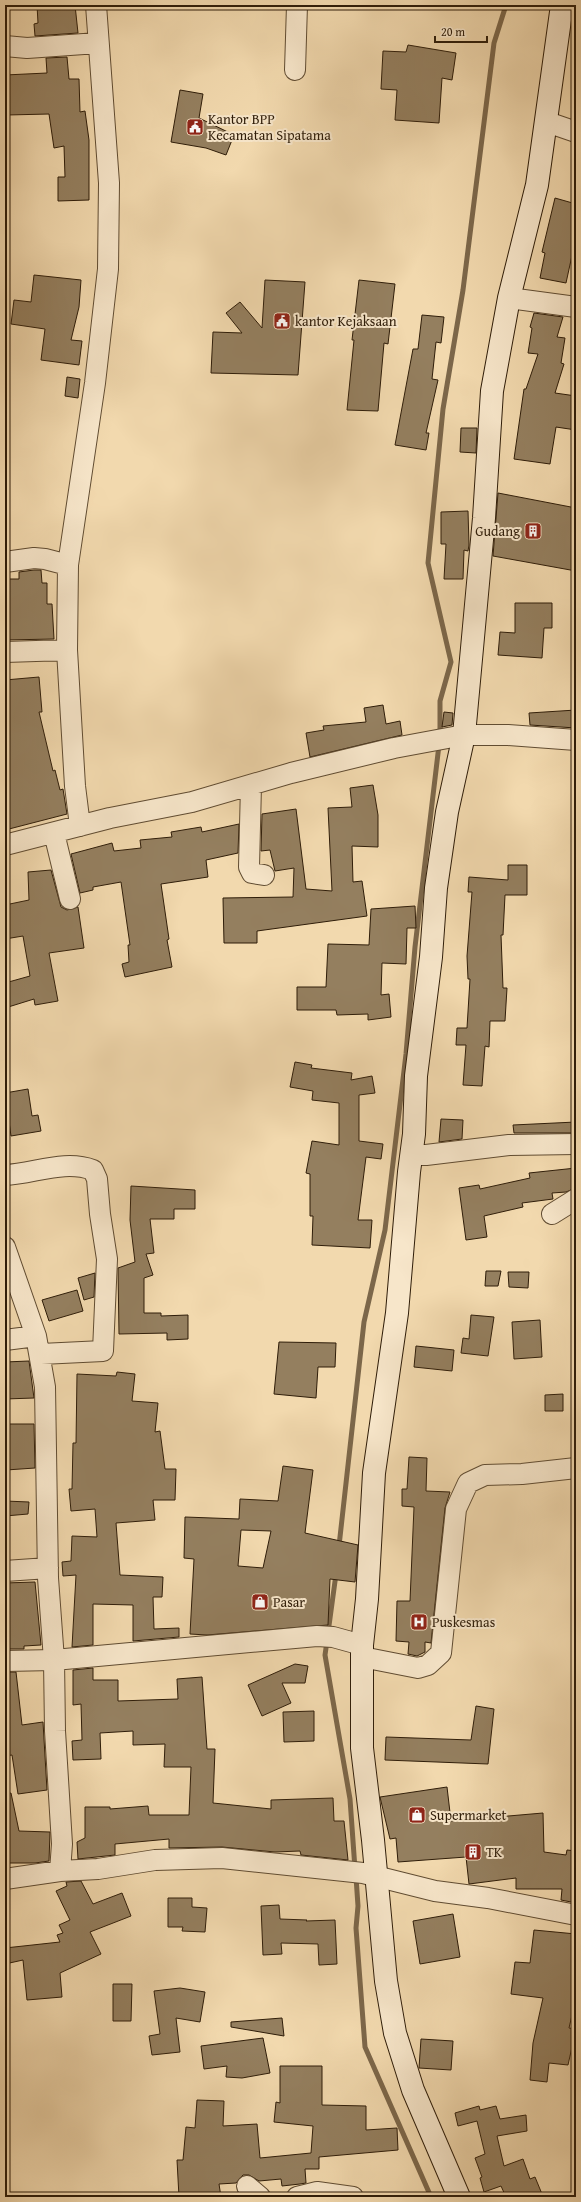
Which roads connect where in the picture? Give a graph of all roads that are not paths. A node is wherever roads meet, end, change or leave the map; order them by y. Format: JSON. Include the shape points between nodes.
{"nodes":[{"id":1,"x":96,"y":5,"type":"edge"},
{"id":2,"x":297,"y":5,"type":"edge"},
{"id":3,"x":562,"y":5,"type":"edge"},
{"id":4,"x":98,"y":43,"type":"junction"},
{"id":5,"x":5,"y":46,"type":"edge"},
{"id":6,"x":295,"y":70,"type":"dead end"},
{"id":7,"x":547,"y":122,"type":"junction"},
{"id":8,"x":576,"y":132,"type":"edge"},
{"id":9,"x":509,"y":298,"type":"junction"},
{"id":10,"x":576,"y":307,"type":"edge"},
{"id":11,"x":5,"y":562,"type":"edge"},
{"id":12,"x":68,"y":565,"type":"junction"},
{"id":13,"x":67,"y":650,"type":"junction"},
{"id":14,"x":5,"y":652,"type":"edge"},
{"id":15,"x":457,"y":737,"type":"junction"},
{"id":16,"x":576,"y":740,"type":"edge"},
{"id":17,"x":251,"y":784,"type":"junction"},
{"id":18,"x":80,"y":826,"type":"junction"},
{"id":19,"x":54,"y":833,"type":"junction"},
{"id":20,"x":5,"y":845,"type":"edge"},
{"id":21,"x":264,"y":875,"type":"dead end"},
{"id":22,"x":70,"y":899,"type":"dead end"},
{"id":23,"x":576,"y":1144,"type":"edge"},
{"id":24,"x":411,"y":1155,"type":"junction"},
{"id":25,"x":5,"y":1175,"type":"edge"},
{"id":26,"x":576,"y":1199,"type":"edge"},
{"id":27,"x":552,"y":1214,"type":"dead end"},
{"id":28,"x":5,"y":1247,"type":"edge"},
{"id":29,"x":5,"y":1340,"type":"edge"},
{"id":30,"x":39,"y":1345,"type":"junction"},
{"id":31,"x":576,"y":1468,"type":"edge"},
{"id":32,"x":48,"y":1568,"type":"junction"},
{"id":33,"x":5,"y":1571,"type":"edge"},
{"id":34,"x":362,"y":1651,"type":"junction"},
{"id":35,"x":54,"y":1660,"type":"junction"},
{"id":36,"x":5,"y":1661,"type":"edge"},
{"id":37,"x":60,"y":1871,"type":"junction"},
{"id":38,"x":361,"y":1873,"type":"junction"},
{"id":39,"x":5,"y":1879,"type":"edge"},
{"id":40,"x":576,"y":1915,"type":"edge"},
{"id":41,"x":297,"y":2197,"type":"edge"},
{"id":42,"x":353,"y":2197,"type":"edge"},
{"id":43,"x":459,"y":2197,"type":"edge"}],
"edges":[{"from":1,"to":4,"type":"street"},
{"from":2,"to":6,"type":"street"},
{"from":3,"to":7,"type":"street"},
{"from":4,"to":5,"type":"street","via":[[27,48]]},
{"from":4,"to":12,"type":"street","via":[[110,183],[108,270],[95,383]]},
{"from":7,"to":8,"type":"street"},
{"from":7,"to":9,"type":"street","via":[[528,228]]},
{"from":9,"to":10,"type":"street"},
{"from":9,"to":15,"type":"street","via":[[492,391],[484,518]]},
{"from":11,"to":12,"type":"street","via":[[34,558]]},
{"from":12,"to":13,"type":"street"},
{"from":13,"to":14,"type":"street"},
{"from":13,"to":18,"type":"street","via":[[75,786]]},
{"from":15,"to":16,"type":"street","via":[[508,735]]},
{"from":15,"to":17,"type":"street","via":[[394,748]]},
{"from":15,"to":24,"type":"street","via":[[436,888],[431,957],[416,1076]]},
{"from":17,"to":18,"type":"street","via":[[192,802]]},
{"from":17,"to":21,"type":"street","via":[[249,867],[252,873]]},
{"from":18,"to":19,"type":"street"},
{"from":19,"to":20,"type":"street"},
{"from":19,"to":22,"type":"street"},
{"from":23,"to":24,"type":"street","via":[[509,1145]]},
{"from":24,"to":34,"type":"street","via":[[398,1313],[374,1473]]},
{"from":25,"to":30,"type":"street","via":[[65,1166],[93,1170],[97,1178],[107,1259],[103,1351]]},
{"from":26,"to":27,"type":"street"},
{"from":28,"to":30,"type":"street"},
{"from":29,"to":30,"type":"street"},
{"from":30,"to":32,"type":"street","via":[[47,1419]]},
{"from":31,"to":34,"type":"street","via":[[485,1475],[468,1483],[456,1509],[441,1654],[428,1666],[418,1668]]},
{"from":32,"to":33,"type":"street"},
{"from":32,"to":35,"type":"street"},
{"from":34,"to":35,"type":"street","via":[[325,1637]]},
{"from":34,"to":38,"type":"street"},
{"from":35,"to":36,"type":"street"},
{"from":35,"to":37,"type":"street","via":[[55,1731],[62,1844]]},
{"from":37,"to":38,"type":"street","via":[[98,1869],[155,1860],[222,1858]]},
{"from":37,"to":39,"type":"street"},
{"from":38,"to":40,"type":"street","via":[[435,1891]]},
{"from":38,"to":43,"type":"street","via":[[386,1981],[395,2033],[413,2090]]},
{"from":41,"to":42,"type":"street","via":[[316,2192]]}]}
